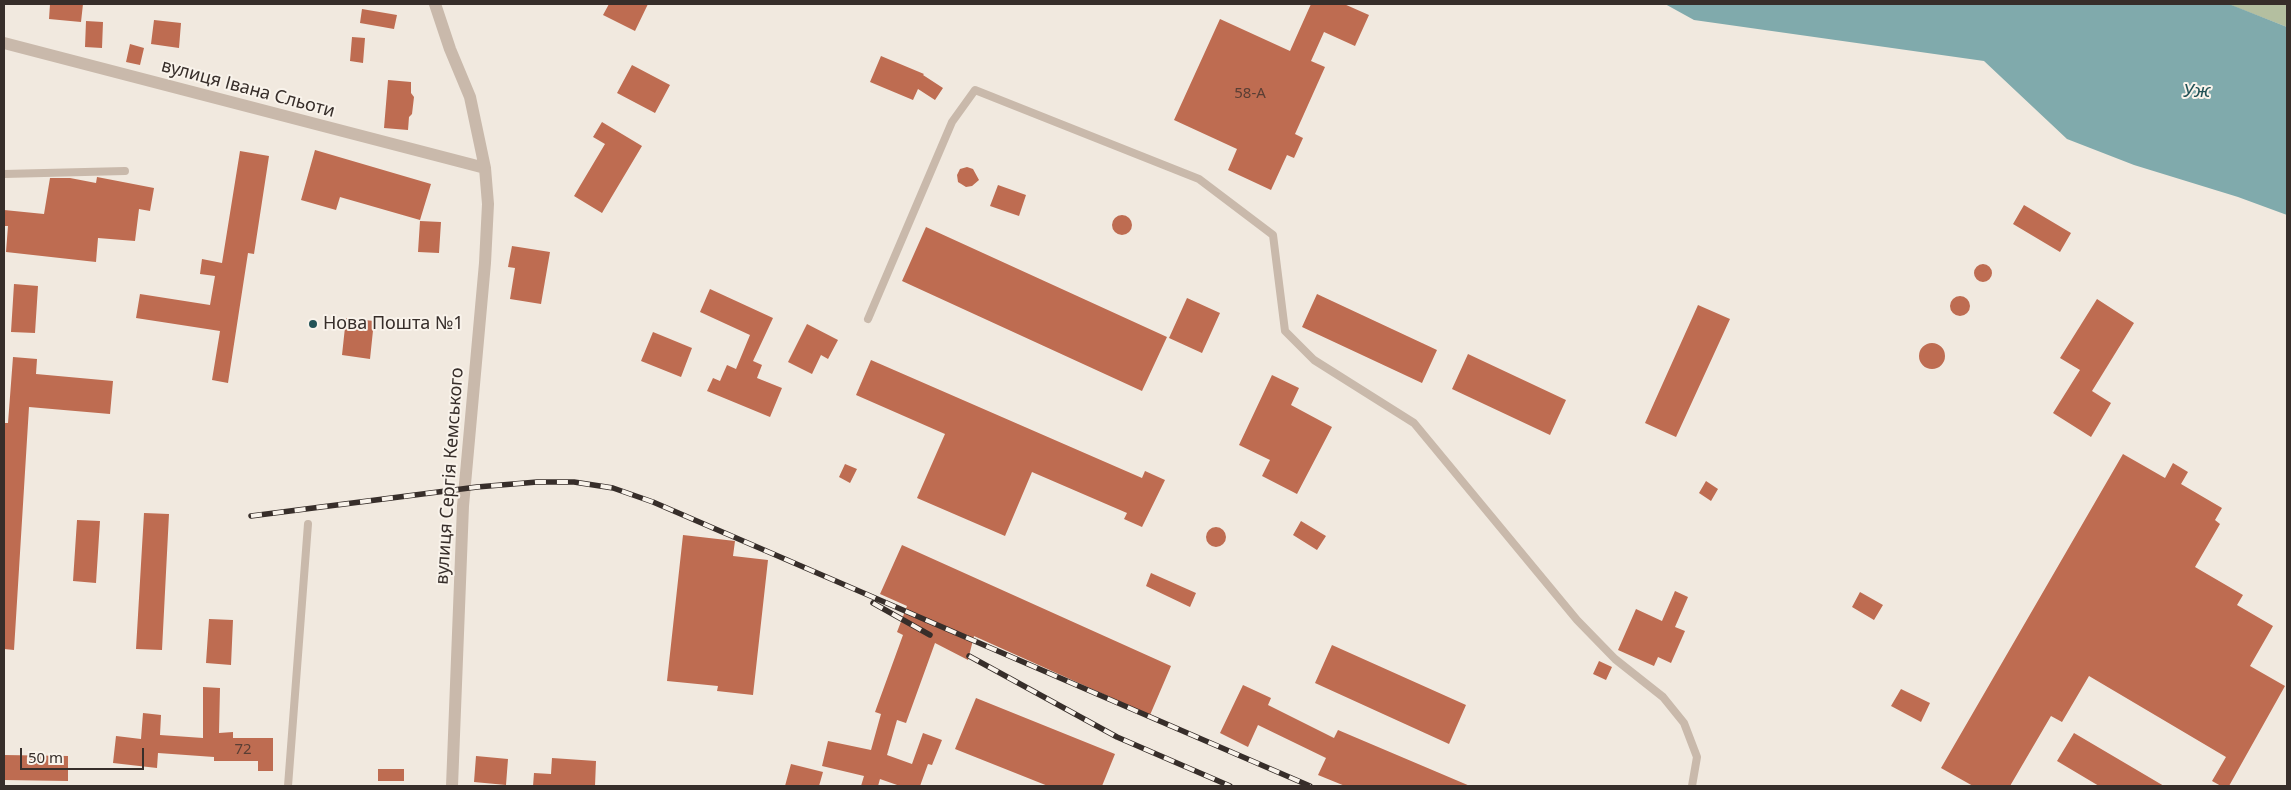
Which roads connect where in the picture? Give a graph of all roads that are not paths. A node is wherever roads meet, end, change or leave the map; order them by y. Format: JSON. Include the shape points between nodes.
{"nodes":[{"id":1,"x":435,"y":4,"type":"edge"},
{"id":2,"x":4,"y":43,"type":"edge"},
{"id":3,"x":485,"y":168,"type":"junction"},
{"id":4,"x":125,"y":171,"type":"dead end"},
{"id":5,"x":4,"y":174,"type":"edge"},
{"id":6,"x":868,"y":319,"type":"dead end"},
{"id":7,"x":308,"y":524,"type":"dead end"},
{"id":8,"x":288,"y":786,"type":"edge"},
{"id":9,"x":452,"y":786,"type":"edge"},
{"id":10,"x":1692,"y":786,"type":"edge"}],
"edges":[{"from":1,"to":3,"type":"street","name":"вулиця Сергія Кемського","via":[[470,97]]},
{"from":2,"to":3,"type":"street","name":"вулиця Івана Сльоти"},
{"from":3,"to":9,"type":"street","name":"вулиця Сергія Кемського","via":[[488,204],[485,263],[463,506]]},
{"from":4,"to":5,"type":"lane"},
{"from":6,"to":10,"type":"lane","via":[[952,122],[975,90],[1198,178],[1273,235],[1285,331],[1314,360],[1414,423],[1578,620],[1615,659],[1663,697],[1684,723],[1697,757]]},
{"from":7,"to":8,"type":"lane"}]}
